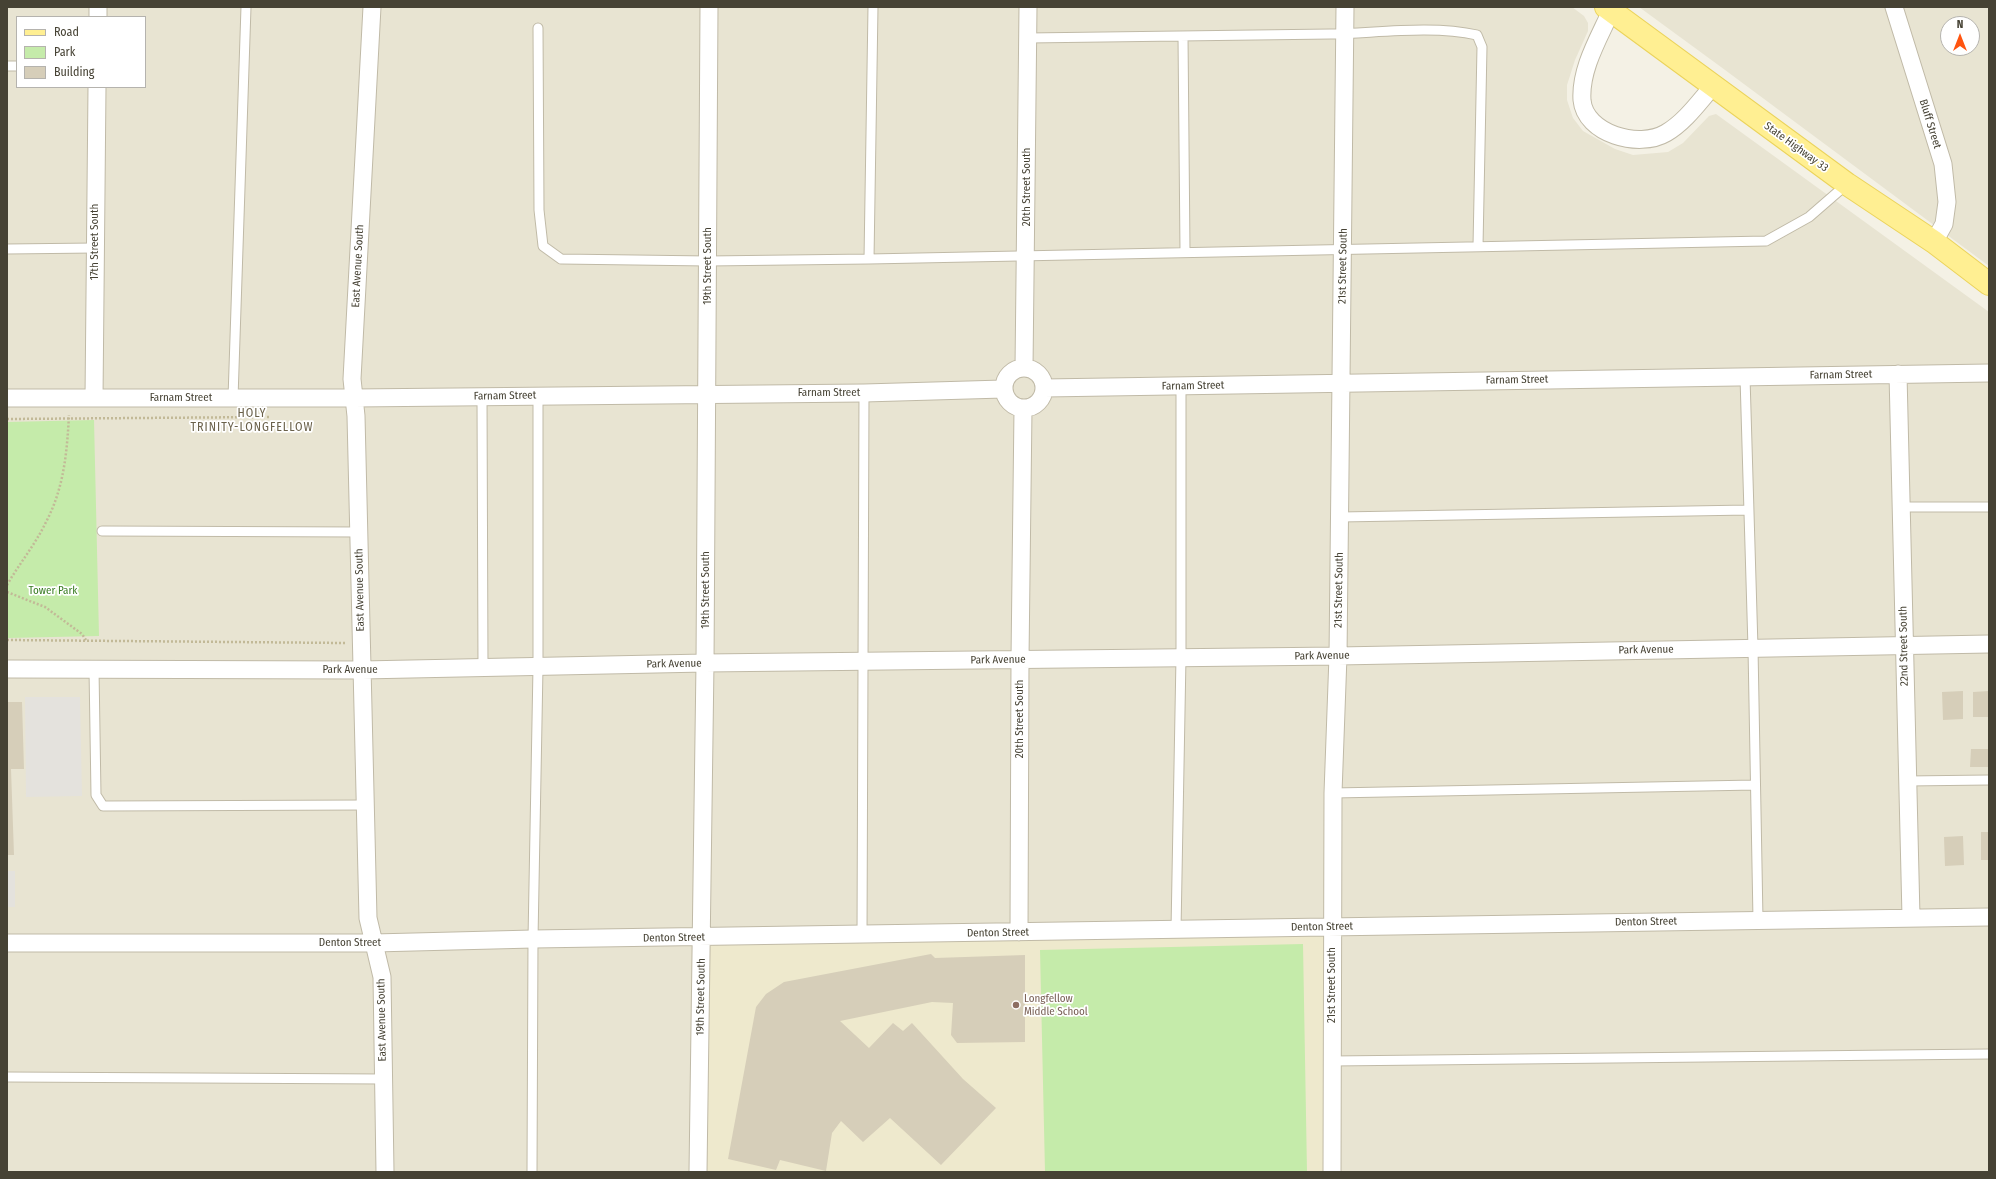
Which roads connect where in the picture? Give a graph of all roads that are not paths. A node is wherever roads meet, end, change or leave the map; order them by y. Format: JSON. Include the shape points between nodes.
{"nodes":[{"id":1,"x":246,"y":7,"type":"edge"},
{"id":2,"x":372,"y":7,"type":"edge"},
{"id":3,"x":709,"y":7,"type":"edge"},
{"id":4,"x":873,"y":7,"type":"edge"},
{"id":5,"x":1028,"y":7,"type":"edge"},
{"id":6,"x":1345,"y":7,"type":"edge"},
{"id":7,"x":1894,"y":7,"type":"edge"},
{"id":8,"x":1608,"y":9,"type":"edge"},
{"id":9,"x":538,"y":28,"type":"dead end"},
{"id":10,"x":1345,"y":34,"type":"junction"},
{"id":11,"x":1183,"y":36,"type":"junction"},
{"id":12,"x":1028,"y":38,"type":"junction"},
{"id":13,"x":1713,"y":86,"type":"junction"},
{"id":14,"x":97,"y":88,"type":"edge"},
{"id":15,"x":1847,"y":184,"type":"junction"},
{"id":16,"x":1934,"y":242,"type":"junction"},
{"id":17,"x":1478,"y":246,"type":"junction"},
{"id":18,"x":95,"y":248,"type":"junction"},
{"id":19,"x":1344,"y":248,"type":"junction"},
{"id":20,"x":7,"y":249,"type":"edge"},
{"id":21,"x":1185,"y":251,"type":"junction"},
{"id":22,"x":1026,"y":255,"type":"junction"},
{"id":23,"x":869,"y":259,"type":"junction"},
{"id":24,"x":708,"y":261,"type":"junction"},
{"id":25,"x":1989,"y":284,"type":"edge"},
{"id":26,"x":1024,"y":368,"type":"junction"},
{"id":27,"x":1989,"y":373,"type":"edge"},
{"id":28,"x":1898,"y":374,"type":"junction"},
{"id":29,"x":1745,"y":377,"type":"junction"},
{"id":30,"x":1342,"y":383,"type":"junction"},
{"id":31,"x":1181,"y":386,"type":"junction"},
{"id":32,"x":1045,"y":388,"type":"junction"},
{"id":33,"x":1003,"y":389,"type":"junction"},
{"id":34,"x":864,"y":393,"type":"junction"},
{"id":35,"x":707,"y":394,"type":"junction"},
{"id":36,"x":538,"y":395,"type":"junction"},
{"id":37,"x":482,"y":396,"type":"junction"},
{"id":38,"x":7,"y":398,"type":"edge"},
{"id":39,"x":94,"y":398,"type":"junction"},
{"id":40,"x":233,"y":398,"type":"junction"},
{"id":41,"x":354,"y":398,"type":"junction"},
{"id":42,"x":1023,"y":409,"type":"junction"},
{"id":43,"x":1901,"y":507,"type":"junction"},
{"id":44,"x":1989,"y":507,"type":"edge"},
{"id":45,"x":1748,"y":510,"type":"junction"},
{"id":46,"x":1340,"y":517,"type":"junction"},
{"id":47,"x":102,"y":531,"type":"dead end"},
{"id":48,"x":359,"y":532,"type":"junction"},
{"id":49,"x":1989,"y":644,"type":"edge"},
{"id":50,"x":1904,"y":646,"type":"junction"},
{"id":51,"x":1753,"y":648,"type":"junction"},
{"id":52,"x":1338,"y":656,"type":"junction"},
{"id":53,"x":1181,"y":657,"type":"junction"},
{"id":54,"x":1020,"y":659,"type":"junction"},
{"id":55,"x":863,"y":662,"type":"junction"},
{"id":56,"x":705,"y":663,"type":"junction"},
{"id":57,"x":538,"y":667,"type":"junction"},
{"id":58,"x":7,"y":669,"type":"edge"},
{"id":59,"x":94,"y":669,"type":"junction"},
{"id":60,"x":483,"y":669,"type":"junction"},
{"id":61,"x":362,"y":670,"type":"junction"},
{"id":62,"x":1989,"y":780,"type":"edge"},
{"id":63,"x":1907,"y":781,"type":"junction"},
{"id":64,"x":1755,"y":784,"type":"junction"},
{"id":65,"x":1334,"y":793,"type":"junction"},
{"id":66,"x":366,"y":805,"type":"junction"},
{"id":67,"x":1911,"y":917,"type":"junction"},
{"id":68,"x":1989,"y":917,"type":"edge"},
{"id":69,"x":1758,"y":920,"type":"junction"},
{"id":70,"x":1333,"y":927,"type":"junction"},
{"id":71,"x":1176,"y":930,"type":"junction"},
{"id":72,"x":1019,"y":932,"type":"junction"},
{"id":73,"x":862,"y":935,"type":"junction"},
{"id":74,"x":701,"y":937,"type":"junction"},
{"id":75,"x":533,"y":939,"type":"junction"},
{"id":76,"x":7,"y":943,"type":"edge"},
{"id":77,"x":374,"y":944,"type":"junction"},
{"id":78,"x":1989,"y":1054,"type":"edge"},
{"id":79,"x":1332,"y":1060,"type":"junction"},
{"id":80,"x":7,"y":1077,"type":"edge"},
{"id":81,"x":383,"y":1079,"type":"junction"},
{"id":82,"x":385,"y":1172,"type":"edge"},
{"id":83,"x":532,"y":1172,"type":"edge"},
{"id":84,"x":698,"y":1172,"type":"edge"},
{"id":85,"x":1332,"y":1172,"type":"edge"}],
"edges":[{"from":1,"to":40,"type":"lane"},
{"from":2,"to":41,"type":"street","name":"East Avenue South","via":[[352,379]]},
{"from":3,"to":24,"type":"street","name":"19th Street South"},
{"from":4,"to":23,"type":"lane"},
{"from":5,"to":12,"type":"street","name":"20th Street South"},
{"from":6,"to":10,"type":"street","name":"21st Street South"},
{"from":7,"to":16,"type":"street","name":"Bluff Street","via":[[1943,164],[1946,202],[1944,224]]},
{"from":8,"to":13,"type":"main road","name":"State Highway 33"},
{"from":8,"to":13,"type":"street","via":[[1586,70],[1582,91],[1585,114],[1604,131],[1627,138],[1659,136],[1676,126]]},
{"from":9,"to":24,"type":"lane","via":[[539,210],[543,246],[561,259]]},
{"from":10,"to":11,"type":"lane"},
{"from":10,"to":17,"type":"lane","via":[[1459,31],[1477,35],[1482,47]]},
{"from":10,"to":19,"type":"street","name":"21st Street South"},
{"from":11,"to":12,"type":"lane"},
{"from":11,"to":21,"type":"lane"},
{"from":12,"to":22,"type":"street","name":"20th Street South"},
{"from":13,"to":15,"type":"main road","name":"State Highway 33"},
{"from":14,"to":18,"type":"street","name":"17th Street South"},
{"from":15,"to":16,"type":"main road","name":"State Highway 33"},
{"from":15,"to":17,"type":"lane","via":[[1809,217],[1766,240]]},
{"from":16,"to":25,"type":"main road","name":"State Highway 33"},
{"from":17,"to":19,"type":"lane"},
{"from":18,"to":20,"type":"lane"},
{"from":18,"to":39,"type":"street","name":"17th Street South"},
{"from":19,"to":21,"type":"lane"},
{"from":19,"to":30,"type":"street","name":"21st Street South"},
{"from":21,"to":22,"type":"lane"},
{"from":22,"to":23,"type":"lane"},
{"from":22,"to":26,"type":"street","name":"20th Street South"},
{"from":23,"to":24,"type":"lane"},
{"from":24,"to":35,"type":"street","name":"19th Street South"},
{"from":26,"to":32,"type":"street","via":[[1041,376]]},
{"from":26,"to":33,"type":"street","via":[[1007,376]]},
{"from":27,"to":28,"type":"street","name":"Farnam Street"},
{"from":28,"to":29,"type":"street","name":"Farnam Street"},
{"from":28,"to":43,"type":"street","name":"22nd Street South"},
{"from":29,"to":30,"type":"street","name":"Farnam Street"},
{"from":29,"to":45,"type":"lane"},
{"from":30,"to":31,"type":"street","name":"Farnam Street"},
{"from":30,"to":46,"type":"street","name":"21st Street South"},
{"from":31,"to":32,"type":"street","name":"Farnam Street"},
{"from":31,"to":53,"type":"lane"},
{"from":32,"to":42,"type":"street","via":[[1041,401]]},
{"from":33,"to":34,"type":"street","name":"Farnam Street"},
{"from":33,"to":42,"type":"street","via":[[1004,395],[1012,405]]},
{"from":34,"to":35,"type":"street","name":"Farnam Street"},
{"from":34,"to":55,"type":"lane"},
{"from":35,"to":36,"type":"street","name":"Farnam Street"},
{"from":35,"to":56,"type":"street","name":"19th Street South"},
{"from":36,"to":37,"type":"street","name":"Farnam Street"},
{"from":36,"to":57,"type":"lane"},
{"from":37,"to":41,"type":"street","name":"Farnam Street"},
{"from":37,"to":60,"type":"lane"},
{"from":38,"to":39,"type":"street","name":"Farnam Street"},
{"from":39,"to":40,"type":"street","name":"Farnam Street"},
{"from":40,"to":41,"type":"street","name":"Farnam Street"},
{"from":41,"to":48,"type":"street","name":"East Avenue South"},
{"from":42,"to":54,"type":"street","name":"20th Street South"},
{"from":43,"to":44,"type":"lane"},
{"from":43,"to":50,"type":"street","name":"22nd Street South"},
{"from":45,"to":46,"type":"lane"},
{"from":45,"to":51,"type":"lane"},
{"from":46,"to":52,"type":"street","name":"21st Street South"},
{"from":47,"to":48,"type":"lane"},
{"from":48,"to":61,"type":"street","name":"East Avenue South"},
{"from":49,"to":50,"type":"street","name":"Park Avenue"},
{"from":50,"to":51,"type":"street","name":"Park Avenue"},
{"from":50,"to":63,"type":"street","name":"22nd Street South"},
{"from":51,"to":52,"type":"street","name":"Park Avenue"},
{"from":51,"to":64,"type":"lane"},
{"from":52,"to":53,"type":"street","name":"Park Avenue"},
{"from":52,"to":65,"type":"street","name":"21st Street South"},
{"from":53,"to":54,"type":"street","name":"Park Avenue"},
{"from":53,"to":71,"type":"lane"},
{"from":54,"to":55,"type":"street","name":"Park Avenue"},
{"from":54,"to":72,"type":"street","name":"20th Street South"},
{"from":55,"to":56,"type":"street","name":"Park Avenue"},
{"from":55,"to":73,"type":"lane"},
{"from":56,"to":57,"type":"street","name":"Park Avenue"},
{"from":56,"to":74,"type":"street","name":"19th Street South"},
{"from":57,"to":60,"type":"street","name":"Park Avenue"},
{"from":57,"to":75,"type":"lane"},
{"from":58,"to":59,"type":"street","name":"Park Avenue"},
{"from":59,"to":61,"type":"street","name":"Park Avenue"},
{"from":59,"to":66,"type":"lane","via":[[96,795],[103,806]]},
{"from":60,"to":61,"type":"street","name":"Park Avenue"},
{"from":61,"to":66,"type":"street","name":"East Avenue South"},
{"from":62,"to":63,"type":"lane"},
{"from":63,"to":67,"type":"street","name":"22nd Street South"},
{"from":64,"to":65,"type":"lane"},
{"from":64,"to":69,"type":"lane"},
{"from":65,"to":70,"type":"street","name":"21st Street South"},
{"from":66,"to":77,"type":"street","name":"East Avenue South","via":[[368,918]]},
{"from":67,"to":68,"type":"street","name":"Denton Street"},
{"from":67,"to":69,"type":"street","name":"Denton Street"},
{"from":69,"to":70,"type":"street","name":"Denton Street"},
{"from":70,"to":71,"type":"street","name":"Denton Street"},
{"from":70,"to":79,"type":"street","name":"21st Street South"},
{"from":71,"to":72,"type":"street","name":"Denton Street"},
{"from":72,"to":73,"type":"street","name":"Denton Street"},
{"from":73,"to":74,"type":"street","name":"Denton Street"},
{"from":74,"to":75,"type":"street","name":"Denton Street"},
{"from":74,"to":84,"type":"street","name":"19th Street South"},
{"from":75,"to":77,"type":"street","name":"Denton Street"},
{"from":75,"to":83,"type":"lane"},
{"from":76,"to":77,"type":"street","name":"Denton Street"},
{"from":77,"to":81,"type":"street","name":"East Avenue South","via":[[382,977]]},
{"from":78,"to":79,"type":"lane"},
{"from":79,"to":85,"type":"street","name":"21st Street South"},
{"from":80,"to":81,"type":"lane"},
{"from":81,"to":82,"type":"street","name":"East Avenue South"}]}
